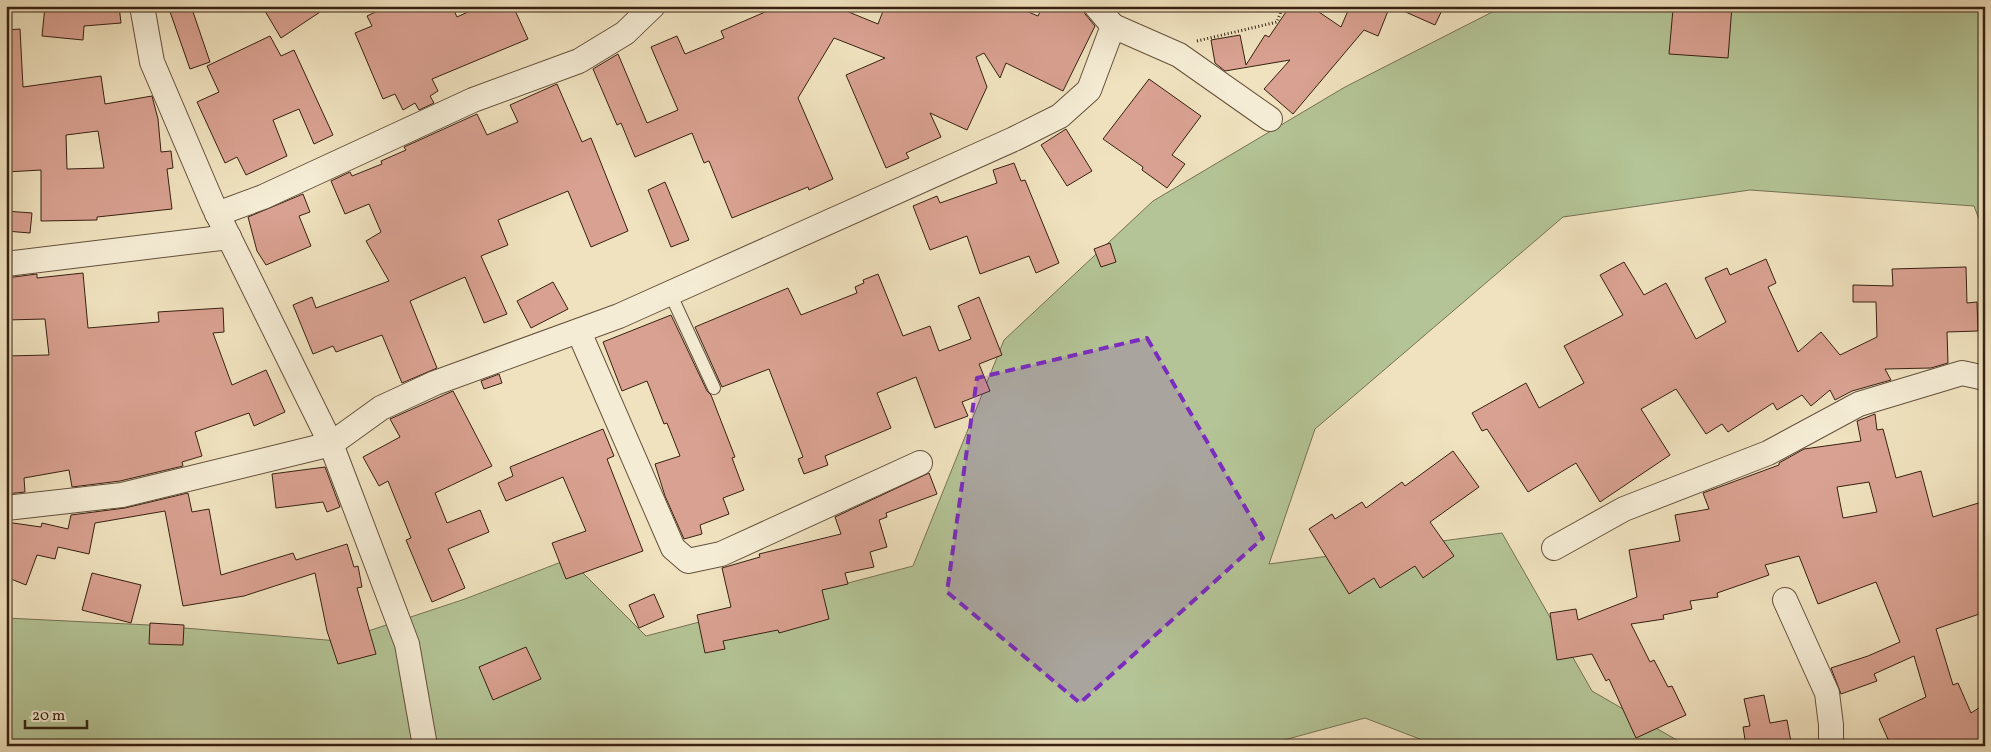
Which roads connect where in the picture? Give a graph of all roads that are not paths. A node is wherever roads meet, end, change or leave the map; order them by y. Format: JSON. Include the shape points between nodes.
{"nodes":[{"id":1,"x":142,"y":6,"type":"edge"},
{"id":2,"x":653,"y":6,"type":"edge"},
{"id":3,"x":1096,"y":6,"type":"edge"},
{"id":4,"x":1113,"y":26,"type":"junction"},
{"id":5,"x":1270,"y":119,"type":"dead end"},
{"id":6,"x":217,"y":214,"type":"junction"},
{"id":7,"x":229,"y":237,"type":"junction"},
{"id":8,"x":6,"y":264,"type":"edge"},
{"id":9,"x":670,"y":293,"type":"junction"},
{"id":10,"x":579,"y":332,"type":"junction"},
{"id":11,"x":1985,"y":378,"type":"edge"},
{"id":12,"x":714,"y":388,"type":"dead end"},
{"id":13,"x":330,"y":444,"type":"junction"},
{"id":14,"x":920,"y":463,"type":"dead end"},
{"id":15,"x":6,"y":508,"type":"edge"},
{"id":16,"x":1554,"y":548,"type":"dead end"},
{"id":17,"x":1785,"y":600,"type":"dead end"},
{"id":18,"x":425,"y":746,"type":"edge"},
{"id":19,"x":1831,"y":746,"type":"edge"}],
"edges":[{"from":1,"to":6,"type":"street","via":[[152,62]]},
{"from":2,"to":6,"type":"street","via":[[625,33],[579,61],[473,100]]},
{"from":3,"to":4,"type":"street"},
{"from":4,"to":5,"type":"street","via":[[1179,56]]},
{"from":4,"to":9,"type":"street","via":[[1090,90],[1060,116],[1014,140]]},
{"from":6,"to":7,"type":"street"},
{"from":7,"to":8,"type":"street"},
{"from":7,"to":13,"type":"street"},
{"from":9,"to":10,"type":"street"},
{"from":9,"to":12,"type":"lane"},
{"from":10,"to":13,"type":"street","via":[[435,383],[381,408]]},
{"from":10,"to":14,"type":"street","via":[[673,548],[688,561],[721,554]]},
{"from":11,"to":16,"type":"street","via":[[1962,373],[1859,404],[1768,453],[1624,509]]},
{"from":13,"to":15,"type":"street","via":[[122,495]]},
{"from":13,"to":18,"type":"street","via":[[407,644]]},
{"from":17,"to":19,"type":"street","via":[[1827,693]]}]}
